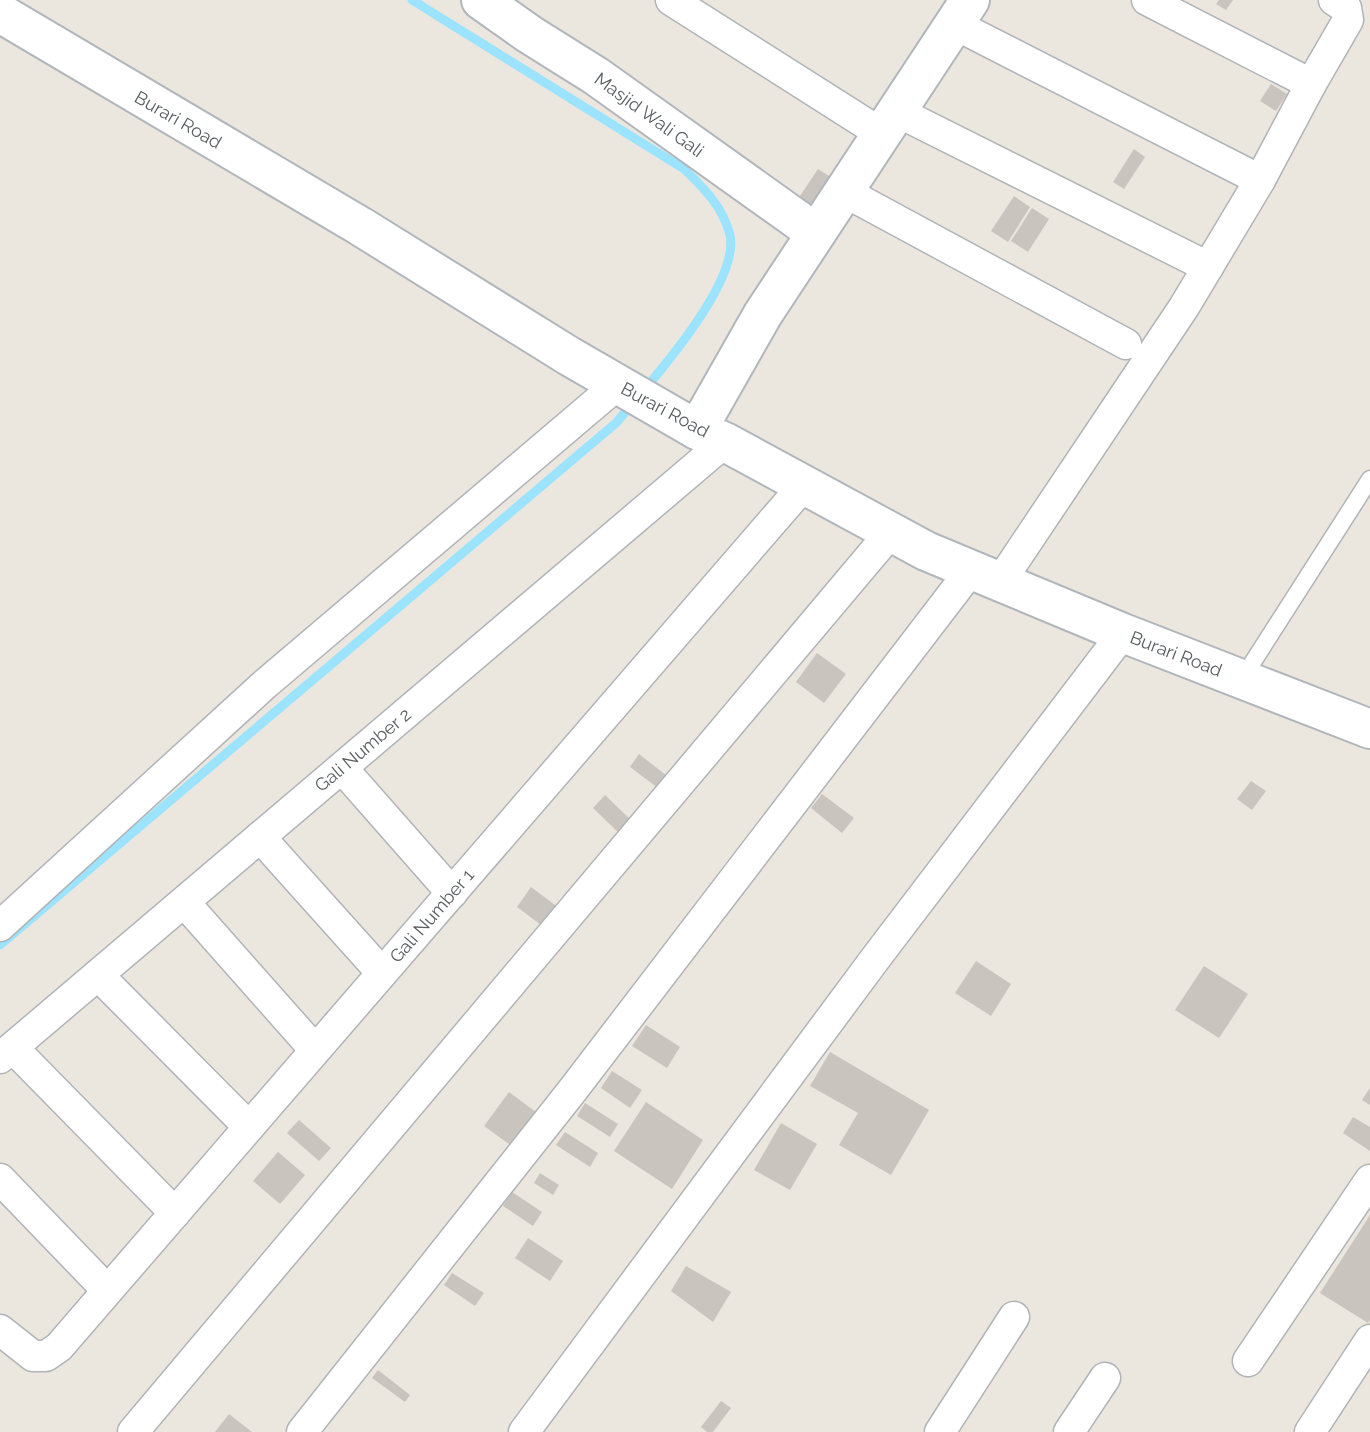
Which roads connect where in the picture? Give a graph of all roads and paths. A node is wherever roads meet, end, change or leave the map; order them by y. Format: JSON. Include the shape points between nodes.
{"nodes":[{"id":1,"x":481,"y":0,"type":"edge"},
{"id":2,"x":671,"y":0,"type":"edge"},
{"id":3,"x":1147,"y":0,"type":"edge"},
{"id":4,"x":1334,"y":0,"type":"edge"},
{"id":5,"x":0,"y":12,"type":"edge"},
{"id":6,"x":962,"y":12,"type":"edge"},
{"id":7,"x":1311,"y":84,"type":"junction"},
{"id":8,"x":890,"y":123,"type":"junction"},
{"id":9,"x":1260,"y":180,"type":"junction"},
{"id":10,"x":843,"y":191,"type":"junction"},
{"id":11,"x":816,"y":233,"type":"junction"},
{"id":12,"x":1208,"y":267,"type":"junction"},
{"id":13,"x":1126,"y":344,"type":"dead end"},
{"id":14,"x":625,"y":390,"type":"junction"},
{"id":15,"x":697,"y":428,"type":"junction"},
{"id":16,"x":1370,"y":479,"type":"edge"},
{"id":17,"x":804,"y":485,"type":"junction"},
{"id":18,"x":891,"y":533,"type":"junction"},
{"id":19,"x":985,"y":576,"type":"junction"},
{"id":20,"x":1123,"y":633,"type":"junction"},
{"id":21,"x":1242,"y":679,"type":"junction"},
{"id":22,"x":1370,"y":729,"type":"edge"},
{"id":23,"x":342,"y":768,"type":"junction"},
{"id":24,"x":260,"y":837,"type":"junction"},
{"id":25,"x":452,"y":893,"type":"junction"},
{"id":26,"x":184,"y":902,"type":"junction"},
{"id":27,"x":0,"y":926,"type":"edge"},
{"id":28,"x":382,"y":973,"type":"junction"},
{"id":29,"x":98,"y":975,"type":"junction"},
{"id":30,"x":316,"y":1050,"type":"junction"},
{"id":31,"x":6,"y":1053,"type":"edge"},
{"id":32,"x":249,"y":1127,"type":"junction"},
{"id":33,"x":0,"y":1179,"type":"edge"},
{"id":34,"x":1370,"y":1180,"type":"edge"},
{"id":35,"x":175,"y":1213,"type":"junction"},
{"id":36,"x":107,"y":1290,"type":"junction"},
{"id":37,"x":1014,"y":1317,"type":"dead end"},
{"id":38,"x":0,"y":1330,"type":"edge"},
{"id":39,"x":1370,"y":1340,"type":"edge"},
{"id":40,"x":1248,"y":1360,"type":"dead end"},
{"id":41,"x":1105,"y":1378,"type":"dead end"},
{"id":42,"x":133,"y":1432,"type":"edge"},
{"id":43,"x":302,"y":1432,"type":"edge"},
{"id":44,"x":524,"y":1432,"type":"edge"},
{"id":45,"x":940,"y":1432,"type":"edge"},
{"id":46,"x":1069,"y":1432,"type":"edge"},
{"id":47,"x":1310,"y":1432,"type":"edge"}],
"edges":[{"from":1,"to":11,"type":"main road","name":"Masjid Wali Gali"},
{"from":2,"to":8,"type":"street"},
{"from":3,"to":7,"type":"street"},
{"from":4,"to":7,"type":"street","via":[[1346,8],[1348,20]]},
{"from":5,"to":14,"type":"main road","name":"Burari Road"},
{"from":6,"to":8,"type":"main road"},
{"from":6,"to":9,"type":"street"},
{"from":7,"to":9,"type":"street"},
{"from":8,"to":10,"type":"main road"},
{"from":8,"to":12,"type":"street"},
{"from":9,"to":12,"type":"street"},
{"from":10,"to":11,"type":"main road"},
{"from":10,"to":13,"type":"street"},
{"from":11,"to":15,"type":"main road"},
{"from":12,"to":19,"type":"street","via":[[1184,307]]},
{"from":14,"to":15,"type":"main road","name":"Burari Road"},
{"from":14,"to":27,"type":"street","via":[[264,685]]},
{"from":15,"to":17,"type":"main road","name":"Burari Road"},
{"from":15,"to":23,"type":"street","name":"Gali Number 2"},
{"from":16,"to":21,"type":"lane"},
{"from":17,"to":18,"type":"main road","name":"Burari Road"},
{"from":17,"to":25,"type":"street","name":"Gali Number 1"},
{"from":18,"to":19,"type":"main road","name":"Burari Road"},
{"from":18,"to":42,"type":"street"},
{"from":19,"to":20,"type":"main road","name":"Burari Road"},
{"from":19,"to":43,"type":"street"},
{"from":20,"to":21,"type":"main road","name":"Burari Road"},
{"from":20,"to":44,"type":"street"},
{"from":21,"to":22,"type":"main road","name":"Burari Road"},
{"from":23,"to":24,"type":"street","name":"Gali Number 2"},
{"from":23,"to":25,"type":"street"},
{"from":24,"to":26,"type":"street","name":"Gali Number 2"},
{"from":24,"to":28,"type":"street"},
{"from":25,"to":28,"type":"street","name":"Gali Number 1"},
{"from":26,"to":29,"type":"street","name":"Gali Number 2"},
{"from":26,"to":30,"type":"street"},
{"from":28,"to":30,"type":"street","name":"Gali Number 1"},
{"from":29,"to":31,"type":"street","name":"Gali Number 2"},
{"from":29,"to":32,"type":"street"},
{"from":30,"to":32,"type":"street","name":"Gali Number 1"},
{"from":31,"to":35,"type":"street"},
{"from":32,"to":35,"type":"street","name":"Gali Number 1"},
{"from":33,"to":36,"type":"street"},
{"from":34,"to":40,"type":"street"},
{"from":35,"to":36,"type":"street","name":"Gali Number 1"},
{"from":36,"to":38,"type":"street","name":"Gali Number 1","via":[[46,1356],[33,1356]]},
{"from":37,"to":45,"type":"street"},
{"from":39,"to":47,"type":"street"},
{"from":41,"to":46,"type":"street"}]}
